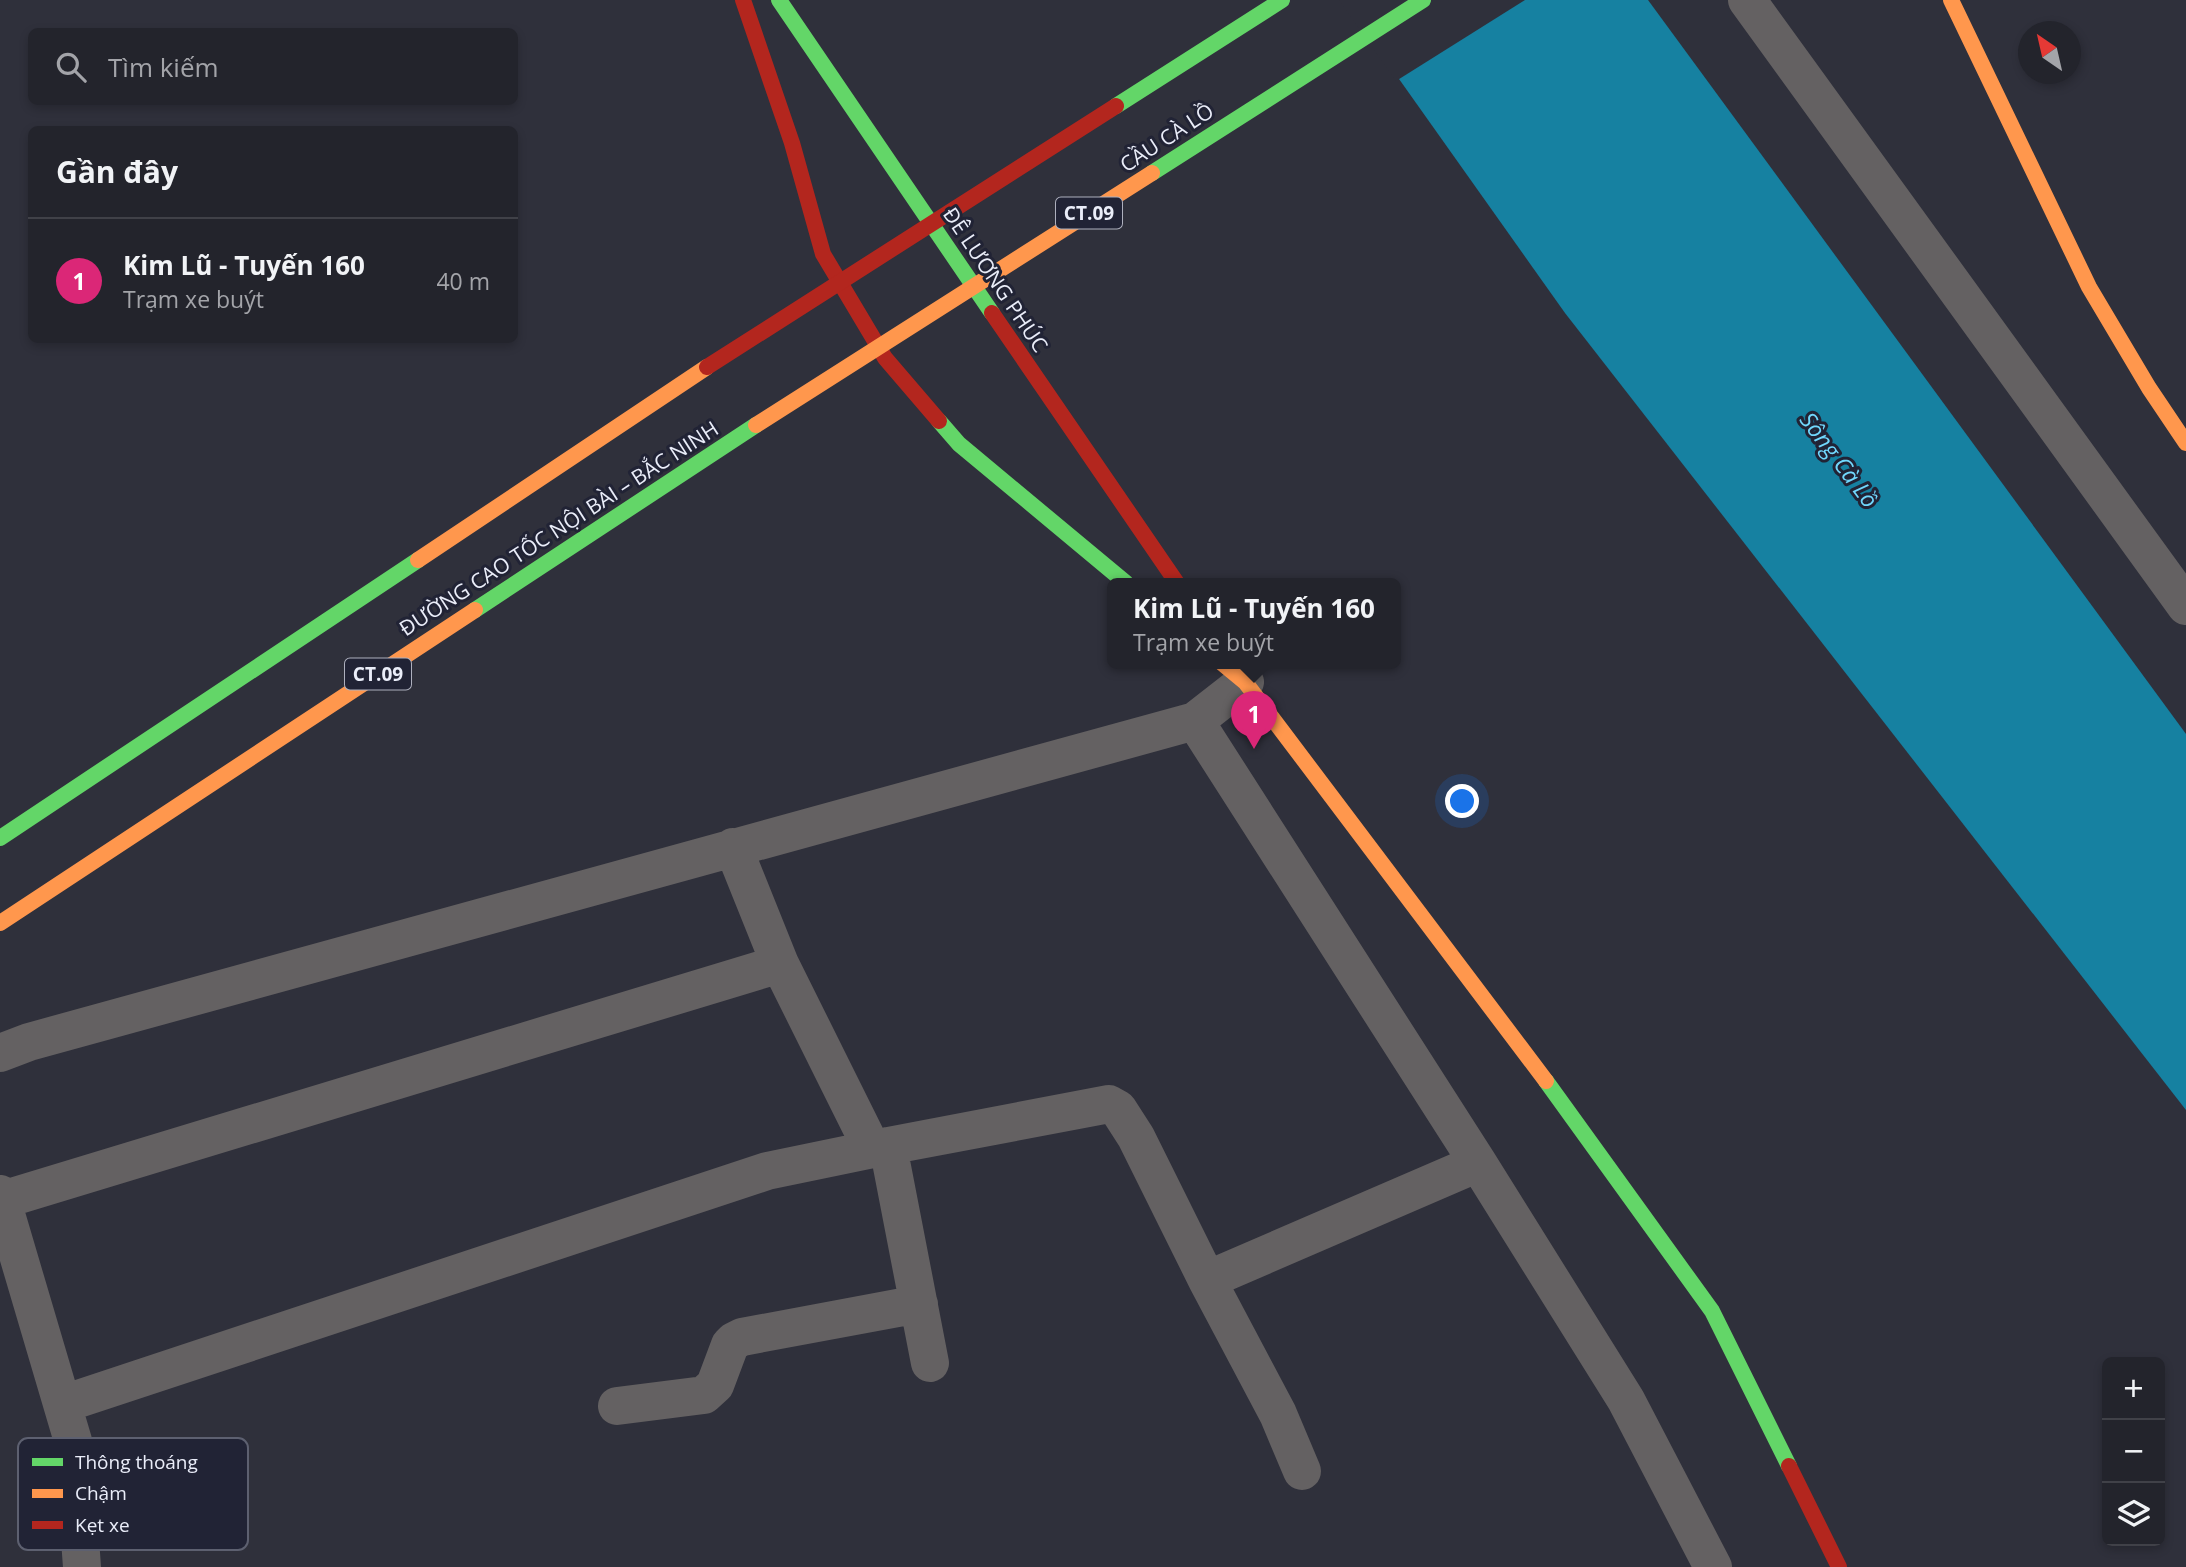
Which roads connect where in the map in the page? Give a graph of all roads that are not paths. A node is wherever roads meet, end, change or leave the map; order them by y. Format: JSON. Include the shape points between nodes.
{"nodes":[{"id":1,"x":743,"y":0,"type":"edge"},
{"id":2,"x":779,"y":0,"type":"edge"},
{"id":3,"x":1282,"y":0,"type":"edge"},
{"id":4,"x":1423,"y":0,"type":"edge"},
{"id":5,"x":1747,"y":0,"type":"edge"},
{"id":6,"x":1951,"y":0,"type":"edge"},
{"id":7,"x":756,"y":425,"type":"joint"},
{"id":8,"x":2186,"y":443,"type":"edge"},
{"id":9,"x":1120,"y":578,"type":"edge"},
{"id":10,"x":1174,"y":578,"type":"edge"},
{"id":11,"x":2186,"y":606,"type":"edge"},
{"id":12,"x":1233,"y":670,"type":"edge"},
{"id":13,"x":1195,"y":721,"type":"junction"},
{"id":14,"x":0,"y":838,"type":"edge"},
{"id":15,"x":733,"y":847,"type":"junction"},
{"id":16,"x":0,"y":923,"type":"edge"},
{"id":17,"x":780,"y":964,"type":"junction"},
{"id":18,"x":0,"y":1053,"type":"edge"},
{"id":19,"x":880,"y":1147,"type":"junction"},
{"id":20,"x":1478,"y":1163,"type":"junction"},
{"id":21,"x":1,"y":1197,"type":"edge"},
{"id":22,"x":1207,"y":1280,"type":"junction"},
{"id":23,"x":919,"y":1304,"type":"junction"},
{"id":24,"x":930,"y":1363,"type":"dead end"},
{"id":25,"x":63,"y":1404,"type":"junction"},
{"id":26,"x":617,"y":1406,"type":"dead end"},
{"id":27,"x":71,"y":1438,"type":"edge"},
{"id":28,"x":1302,"y":1471,"type":"dead end"},
{"id":29,"x":1713,"y":1567,"type":"edge"},
{"id":30,"x":1839,"y":1567,"type":"edge"}],
"edges":[{"from":1,"to":9,"type":"main road","via":[[824,254],[886,358],[959,444]]},
{"from":2,"to":10,"type":"main road","name":"ĐÊ LƯƠNG PHÚC"},
{"from":3,"to":14,"type":"main road","bridge":true,"via":[[707,367]]},
{"from":4,"to":7,"type":"main road","name":"CẦU CÀ LỒ","number":"CT.09","bridge":true},
{"from":5,"to":11,"type":"street"},
{"from":6,"to":8,"type":"main road","via":[[2089,287]]},
{"from":7,"to":16,"type":"main road","name":"ĐƯỜNG CAO TỐC NỘI BÀI – BẮC NINH","number":"CT.09"},
{"from":12,"to":13,"type":"street"},
{"from":12,"to":30,"type":"main road","via":[[1593,1143],[1712,1311]]},
{"from":13,"to":15,"type":"street"},
{"from":13,"to":20,"type":"street"},
{"from":15,"to":17,"type":"street"},
{"from":15,"to":18,"type":"street"},
{"from":17,"to":19,"type":"street"},
{"from":17,"to":21,"type":"street"},
{"from":19,"to":22,"type":"street","via":[[1109,1104],[1118,1109],[1136,1137]]},
{"from":19,"to":23,"type":"street"},
{"from":19,"to":25,"type":"street","via":[[767,1171]]},
{"from":20,"to":22,"type":"street"},
{"from":20,"to":29,"type":"street","via":[[1626,1400]]},
{"from":21,"to":25,"type":"street"},
{"from":22,"to":28,"type":"street","via":[[1278,1414]]},
{"from":23,"to":24,"type":"street"},
{"from":23,"to":26,"type":"street","via":[[742,1337],[730,1345],[715,1385],[704,1395]]},
{"from":25,"to":27,"type":"street"}]}
